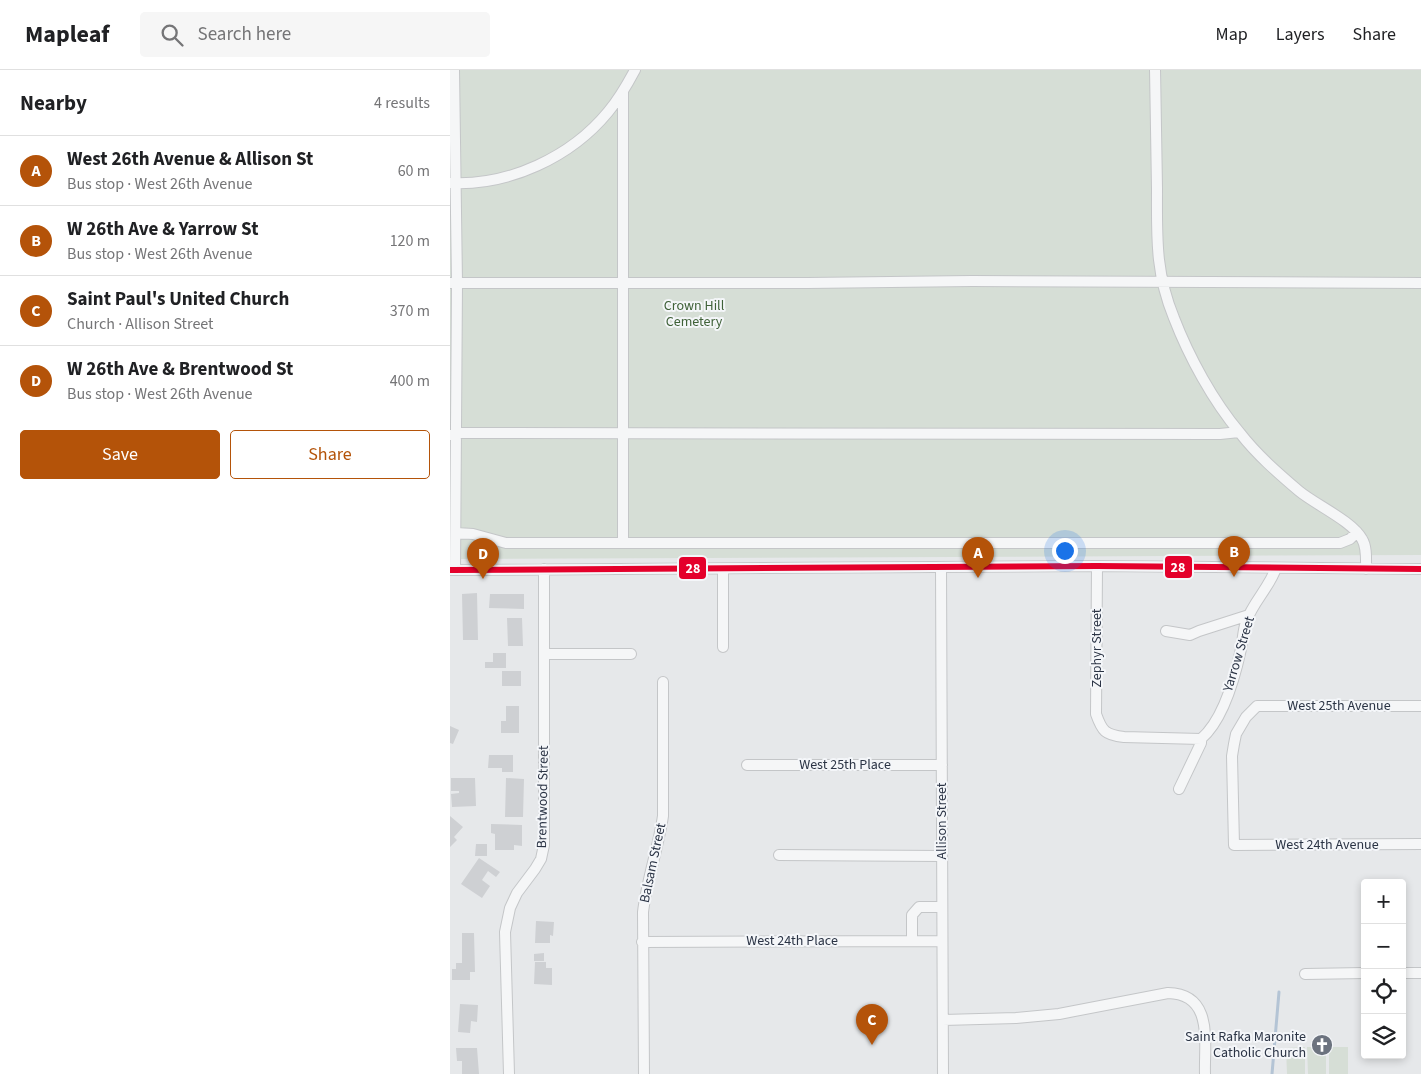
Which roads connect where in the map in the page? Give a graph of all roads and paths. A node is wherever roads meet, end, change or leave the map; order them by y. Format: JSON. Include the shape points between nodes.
{"nodes":[{"id":1,"x":454,"y":70,"type":"edge"},
{"id":2,"x":635,"y":70,"type":"edge"},
{"id":3,"x":1156,"y":70,"type":"edge"},
{"id":4,"x":623,"y":92,"type":"junction"},
{"id":5,"x":453,"y":184,"type":"edge"},
{"id":6,"x":623,"y":282,"type":"junction"},
{"id":7,"x":1161,"y":282,"type":"junction"},
{"id":8,"x":454,"y":283,"type":"edge"},
{"id":9,"x":1421,"y":284,"type":"edge"},
{"id":10,"x":623,"y":432,"type":"junction"},
{"id":11,"x":1239,"y":432,"type":"junction"},
{"id":12,"x":452,"y":434,"type":"edge"},
{"id":13,"x":1357,"y":532,"type":"junction"},
{"id":14,"x":456,"y":533,"type":"junction"},
{"id":15,"x":623,"y":543,"type":"junction"},
{"id":16,"x":1098,"y":566,"type":"junction"},
{"id":17,"x":941,"y":567,"type":"junction"},
{"id":18,"x":722,"y":568,"type":"junction"},
{"id":19,"x":1276,"y":568,"type":"junction"},
{"id":20,"x":1366,"y":569,"type":"junction"},
{"id":21,"x":1421,"y":569,"type":"edge"},
{"id":22,"x":452,"y":570,"type":"edge"},
{"id":23,"x":544,"y":570,"type":"junction"},
{"id":24,"x":1249,"y":616,"type":"junction"},
{"id":25,"x":1166,"y":630,"type":"dead end"},
{"id":26,"x":723,"y":647,"type":"dead end"},
{"id":27,"x":544,"y":654,"type":"junction"},
{"id":28,"x":631,"y":654,"type":"dead end"},
{"id":29,"x":663,"y":682,"type":"dead end"},
{"id":30,"x":1421,"y":706,"type":"edge"},
{"id":31,"x":1200,"y":739,"type":"junction"},
{"id":32,"x":747,"y":765,"type":"dead end"},
{"id":33,"x":942,"y":765,"type":"junction"},
{"id":34,"x":1179,"y":789,"type":"dead end"},
{"id":35,"x":1421,"y":844,"type":"edge"},
{"id":36,"x":1234,"y":845,"type":"joint"},
{"id":37,"x":779,"y":854,"type":"dead end"},
{"id":38,"x":942,"y":856,"type":"junction"},
{"id":39,"x":942,"y":907,"type":"junction"},
{"id":40,"x":912,"y":941,"type":"junction"},
{"id":41,"x":942,"y":941,"type":"junction"},
{"id":42,"x":642,"y":942,"type":"junction"},
{"id":43,"x":1406,"y":973,"type":"edge"},
{"id":44,"x":1421,"y":973,"type":"edge"},
{"id":45,"x":1305,"y":974,"type":"dead end"},
{"id":46,"x":1361,"y":974,"type":"edge"},
{"id":47,"x":943,"y":1020,"type":"junction"},
{"id":48,"x":509,"y":1074,"type":"edge"},
{"id":49,"x":644,"y":1074,"type":"edge"},
{"id":50,"x":943,"y":1074,"type":"edge"},
{"id":51,"x":1205,"y":1074,"type":"edge"}],
"edges":[{"from":1,"to":5,"type":"street"},
{"from":2,"to":4,"type":"street"},
{"from":3,"to":7,"type":"street","via":[[1158,261]]},
{"from":4,"to":5,"type":"street","via":[[588,132],[555,157],[517,174]]},
{"from":4,"to":6,"type":"street"},
{"from":5,"to":8,"type":"street"},
{"from":6,"to":7,"type":"street"},
{"from":6,"to":8,"type":"street"},
{"from":6,"to":10,"type":"street"},
{"from":7,"to":9,"type":"street"},
{"from":7,"to":11,"type":"street","via":[[1197,367]]},
{"from":8,"to":12,"type":"street"},
{"from":10,"to":11,"type":"street"},
{"from":10,"to":12,"type":"street"},
{"from":10,"to":15,"type":"street"},
{"from":11,"to":13,"type":"street","via":[[1274,470]]},
{"from":12,"to":14,"type":"street"},
{"from":13,"to":15,"type":"street","via":[[1340,543]]},
{"from":13,"to":20,"type":"street","via":[[1366,551]]},
{"from":14,"to":15,"type":"street","via":[[506,543]]},
{"from":14,"to":22,"type":"street"},
{"from":16,"to":17,"type":"street"},
{"from":16,"to":19,"type":"street"},
{"from":16,"to":31,"type":"street","name":"Zephyr Street","via":[[1096,714],[1102,729],[1111,736]]},
{"from":17,"to":18,"type":"street"},
{"from":17,"to":33,"type":"street","name":"Allison Street"},
{"from":18,"to":23,"type":"street"},
{"from":18,"to":26,"type":"street"},
{"from":19,"to":20,"type":"street"},
{"from":19,"to":24,"type":"street","name":"Yarrow Street"},
{"from":20,"to":21,"type":"street"},
{"from":22,"to":23,"type":"street"},
{"from":23,"to":27,"type":"street","name":"Brentwood Street"},
{"from":24,"to":25,"type":"street","via":[[1190,636]]},
{"from":24,"to":31,"type":"street","name":"Yarrow Street","via":[[1228,693],[1212,726]]},
{"from":27,"to":28,"type":"street"},
{"from":27,"to":48,"type":"street","name":"Brentwood Street","via":[[544,845],[541,859],[517,893],[507,916]]},
{"from":29,"to":42,"type":"street","name":"Balsam Street","via":[[663,816],[645,892]]},
{"from":30,"to":36,"type":"street","name":"West 25th Avenue","via":[[1257,706],[1236,734],[1232,756]]},
{"from":31,"to":34,"type":"street","name":"Yarrow Street","via":[[1201,744]]},
{"from":32,"to":33,"type":"street","name":"West 25th Place"},
{"from":33,"to":38,"type":"street","name":"Allison Street"},
{"from":35,"to":36,"type":"street","name":"West 24th Avenue"},
{"from":37,"to":38,"type":"street"},
{"from":38,"to":39,"type":"street","name":"Allison Street"},
{"from":39,"to":40,"type":"street","via":[[919,907],[912,915]]},
{"from":39,"to":41,"type":"street","name":"Allison Street"},
{"from":40,"to":41,"type":"street","name":"West 24th Place"},
{"from":40,"to":42,"type":"street","name":"West 24th Place"},
{"from":41,"to":47,"type":"street","name":"Allison Street"},
{"from":42,"to":49,"type":"street","name":"Balsam Street"},
{"from":43,"to":44,"type":"street"},
{"from":45,"to":46,"type":"street"},
{"from":47,"to":50,"type":"street","name":"Allison Street"},
{"from":47,"to":51,"type":"street","via":[[1058,1014],[1168,993],[1180,994],[1191,998],[1202,1013]]}]}
